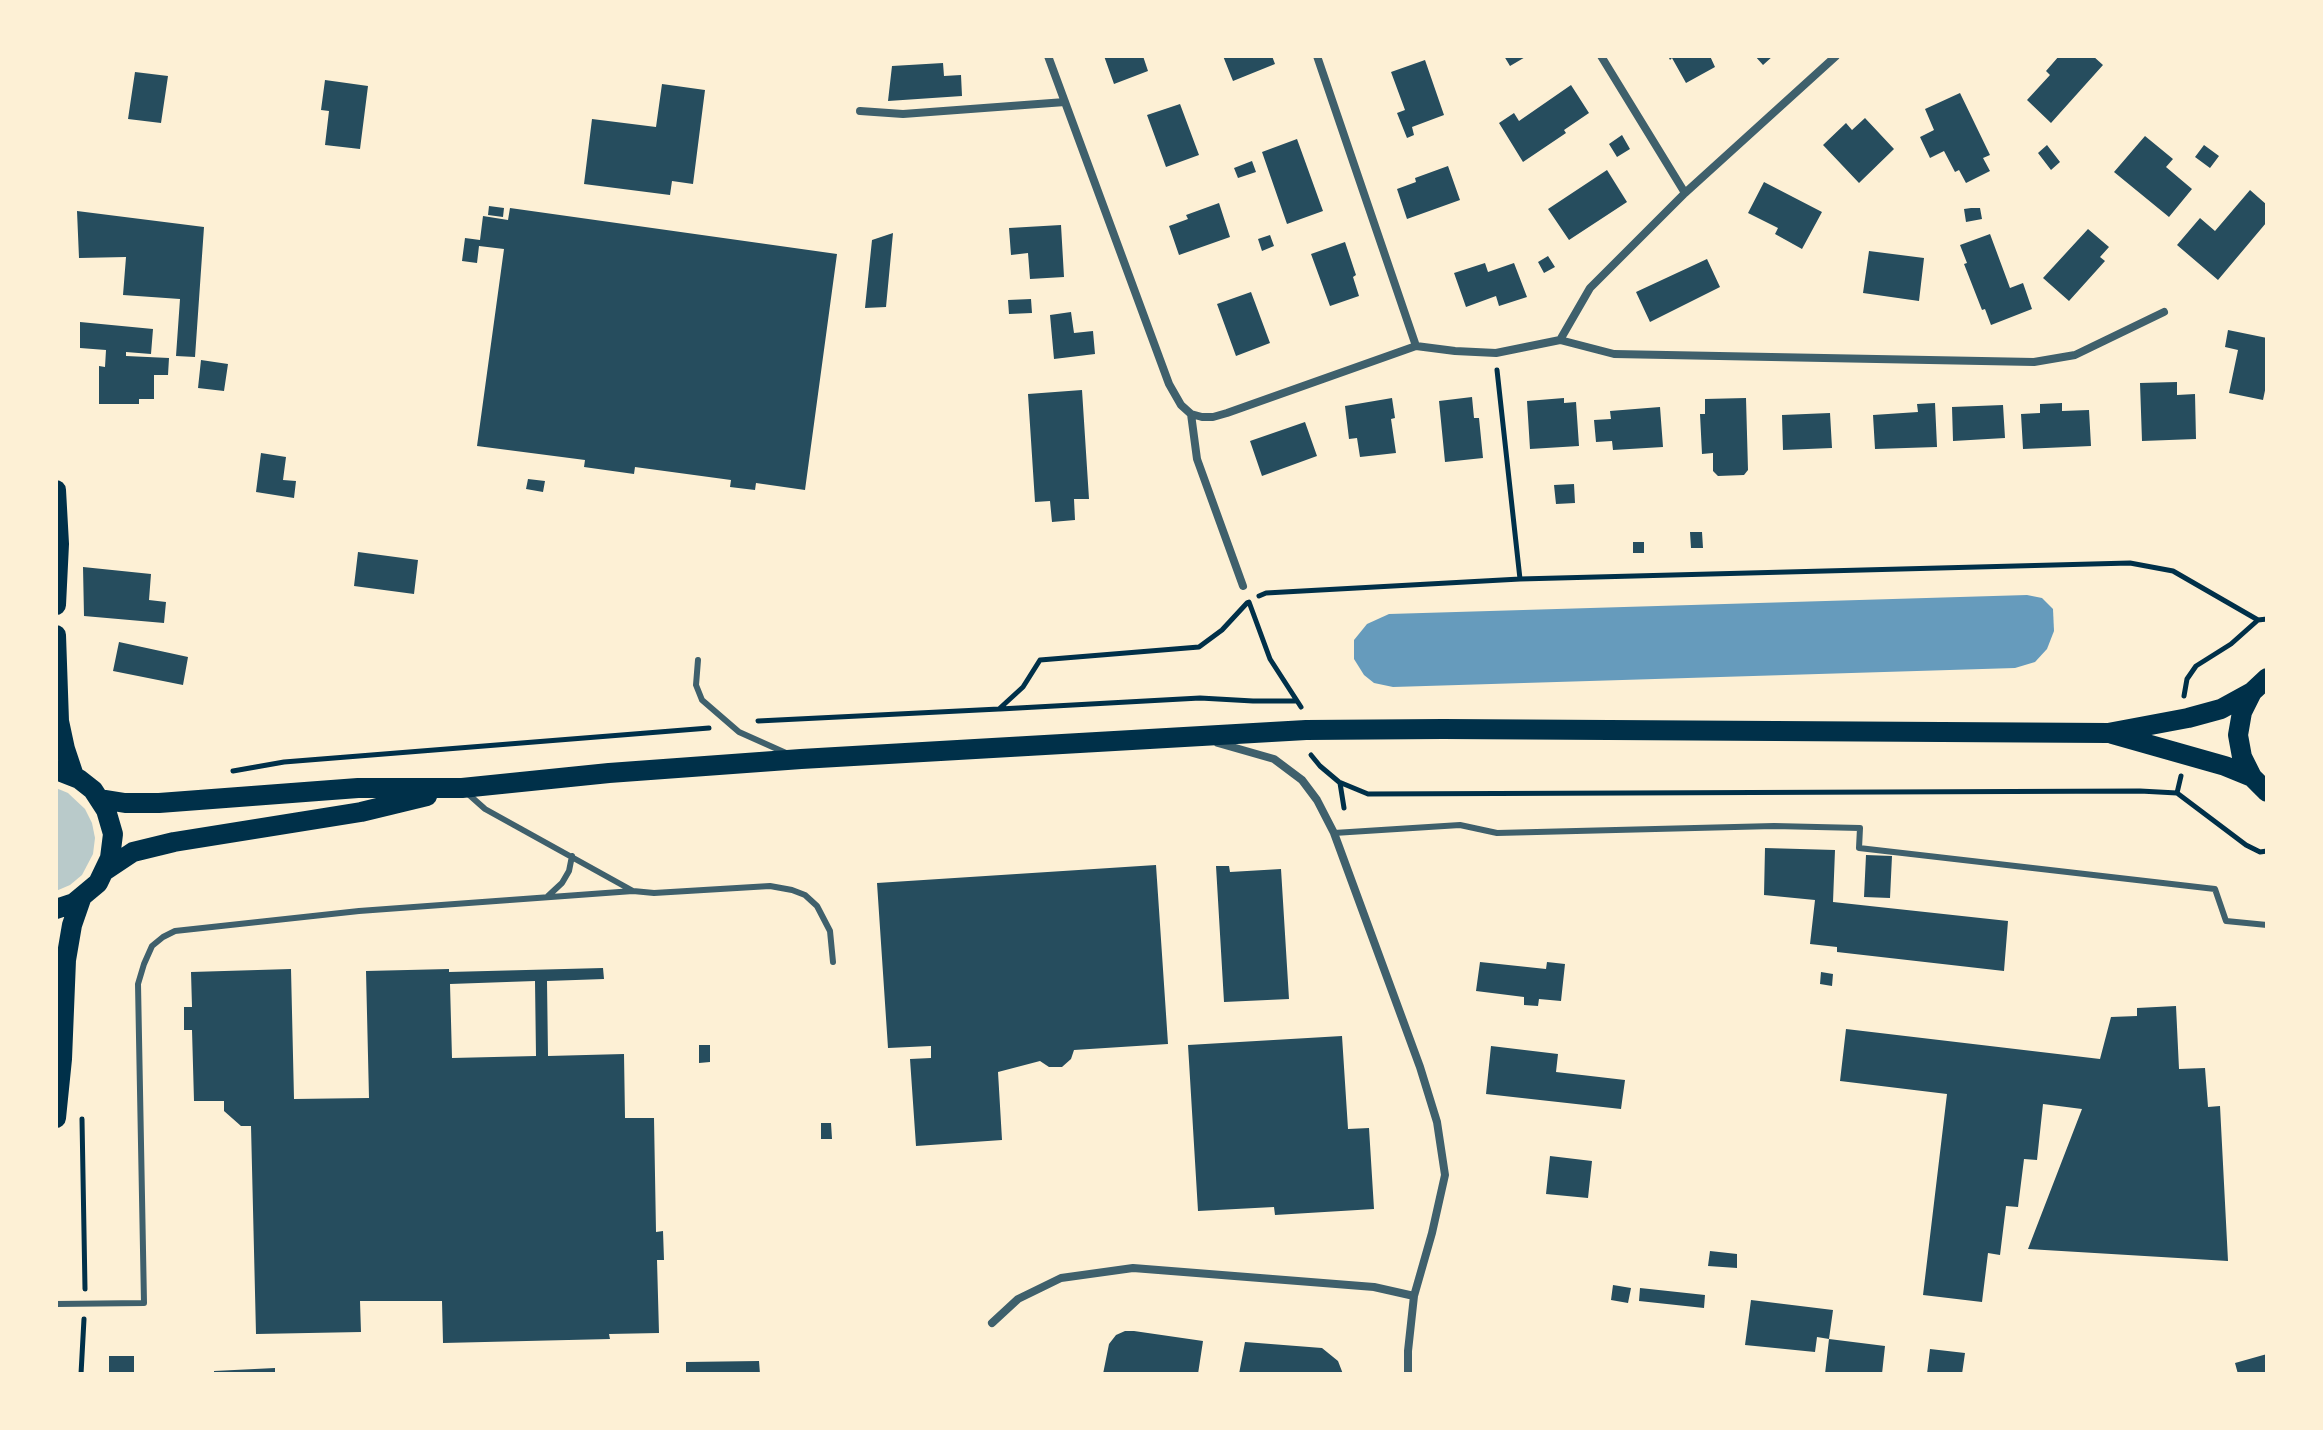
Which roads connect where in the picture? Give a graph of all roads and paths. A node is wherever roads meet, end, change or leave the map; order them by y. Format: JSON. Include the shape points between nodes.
{"nodes":[{"id":1,"x":1048,"y":56,"type":"edge"},
{"id":2,"x":1317,"y":56,"type":"edge"},
{"id":3,"x":1601,"y":56,"type":"edge"},
{"id":4,"x":1836,"y":56,"type":"edge"},
{"id":5,"x":1065,"y":102,"type":"junction"},
{"id":6,"x":860,"y":111,"type":"dead end"},
{"id":7,"x":1685,"y":193,"type":"junction"},
{"id":8,"x":2164,"y":312,"type":"dead end"},
{"id":9,"x":1560,"y":340,"type":"junction"},
{"id":10,"x":1416,"y":346,"type":"junction"},
{"id":11,"x":1496,"y":353,"type":"junction"},
{"id":12,"x":1191,"y":414,"type":"junction"},
{"id":13,"x":56,"y":490,"type":"edge"},
{"id":14,"x":1520,"y":579,"type":"junction"},
{"id":15,"x":1243,"y":586,"type":"dead end"},
{"id":16,"x":56,"y":605,"type":"edge"},
{"id":17,"x":2258,"y":620,"type":"dead end"},
{"id":18,"x":56,"y":635,"type":"edge"},
{"id":19,"x":698,"y":660,"type":"dead end"},
{"id":20,"x":2260,"y":685,"type":"edge"},
{"id":21,"x":1297,"y":701,"type":"junction"},
{"id":22,"x":999,"y":709,"type":"dead end"},
{"id":23,"x":1306,"y":730,"type":"junction"},
{"id":24,"x":2108,"y":733,"type":"junction"},
{"id":25,"x":1191,"y":736,"type":"junction"},
{"id":26,"x":801,"y":759,"type":"junction"},
{"id":27,"x":65,"y":773,"type":"edge"},
{"id":28,"x":462,"y":788,"type":"junction"},
{"id":29,"x":2262,"y":790,"type":"edge"},
{"id":30,"x":2177,"y":793,"type":"dead end"},
{"id":31,"x":100,"y":799,"type":"junction"},
{"id":32,"x":1334,"y":833,"type":"junction"},
{"id":33,"x":572,"y":856,"type":"junction"},
{"id":34,"x":106,"y":870,"type":"junction"},
{"id":35,"x":633,"y":891,"type":"junction"},
{"id":36,"x":547,"y":897,"type":"junction"},
{"id":37,"x":81,"y":899,"type":"junction"},
{"id":38,"x":56,"y":909,"type":"edge"},
{"id":39,"x":2267,"y":925,"type":"edge"},
{"id":40,"x":833,"y":962,"type":"dead end"},
{"id":41,"x":56,"y":1118,"type":"edge"},
{"id":42,"x":82,"y":1119,"type":"dead end"},
{"id":43,"x":1414,"y":1296,"type":"junction"},
{"id":44,"x":56,"y":1304,"type":"edge"},
{"id":45,"x":85,"y":1304,"type":"junction"},
{"id":46,"x":992,"y":1323,"type":"dead end"},
{"id":47,"x":81,"y":1374,"type":"edge"},
{"id":48,"x":1408,"y":1374,"type":"edge"}],
"edges":[{"from":1,"to":5,"type":"street"},
{"from":2,"to":10,"type":"street"},
{"from":3,"to":7,"type":"street"},
{"from":4,"to":7,"type":"street"},
{"from":5,"to":6,"type":"street","via":[[903,114]]},
{"from":5,"to":12,"type":"street","via":[[1169,384]]},
{"from":7,"to":9,"type":"street","via":[[1590,288]]},
{"from":8,"to":9,"type":"street","via":[[2075,355],[2034,362],[1614,354]]},
{"from":9,"to":11,"type":"street"},
{"from":10,"to":11,"type":"street"},
{"from":10,"to":12,"type":"street","via":[[1227,413]]},
{"from":11,"to":14,"type":"path"},
{"from":12,"to":15,"type":"street","via":[[1197,459]]},
{"from":13,"to":16,"type":"main road"},
{"from":14,"to":17,"type":"path","via":[[2130,563],[2173,571]]},
{"from":14,"to":21,"type":"path","via":[[1266,593],[1249,601],[1270,659]]},
{"from":18,"to":27,"type":"main road"},
{"from":19,"to":26,"type":"lane","via":[[696,685],[702,700],[739,732]]},
{"from":20,"to":24,"type":"main road","via":[[2221,709]]},
{"from":20,"to":29,"type":"main road","via":[[2242,712],[2238,735],[2242,757]]},
{"from":21,"to":22,"type":"path","via":[[1200,698]]},
{"from":21,"to":23,"type":"path","via":[[1305,713]]},
{"from":23,"to":24,"type":"main road"},
{"from":23,"to":25,"type":"main road"},
{"from":23,"to":30,"type":"path","via":[[1307,749],[1320,766],[1339,782],[1368,794]]},
{"from":24,"to":29,"type":"main road","via":[[2225,766]]},
{"from":25,"to":26,"type":"main road"},
{"from":25,"to":32,"type":"street","via":[[1260,754],[1289,769],[1317,800]]},
{"from":26,"to":28,"type":"main road"},
{"from":27,"to":31,"type":"main road"},
{"from":28,"to":31,"type":"main road","via":[[358,788],[159,803]]},
{"from":28,"to":33,"type":"lane","via":[[485,809]]},
{"from":28,"to":34,"type":"main road","via":[[361,812],[174,842],[133,852]]},
{"from":31,"to":34,"type":"main road","via":[[113,834]]},
{"from":32,"to":39,"type":"lane","via":[[1460,825],[1497,833],[1860,828],[1859,848],[2215,889],[2226,921]]},
{"from":32,"to":43,"type":"street","via":[[1437,1122],[1445,1175]]},
{"from":33,"to":35,"type":"lane"},
{"from":33,"to":36,"type":"lane","via":[[562,883]]},
{"from":34,"to":37,"type":"main road"},
{"from":35,"to":36,"type":"lane"},
{"from":35,"to":40,"type":"lane","via":[[770,886],[792,890],[805,895],[824,918]]},
{"from":36,"to":45,"type":"lane","via":[[175,931],[152,946],[138,984],[144,1303]]},
{"from":37,"to":38,"type":"main road"},
{"from":37,"to":41,"type":"main road","via":[[66,960]]},
{"from":42,"to":45,"type":"path"},
{"from":43,"to":46,"type":"street","via":[[1374,1287],[1133,1268],[1061,1278],[1018,1299]]},
{"from":43,"to":48,"type":"street"},
{"from":44,"to":45,"type":"lane"},
{"from":45,"to":47,"type":"path"}]}
